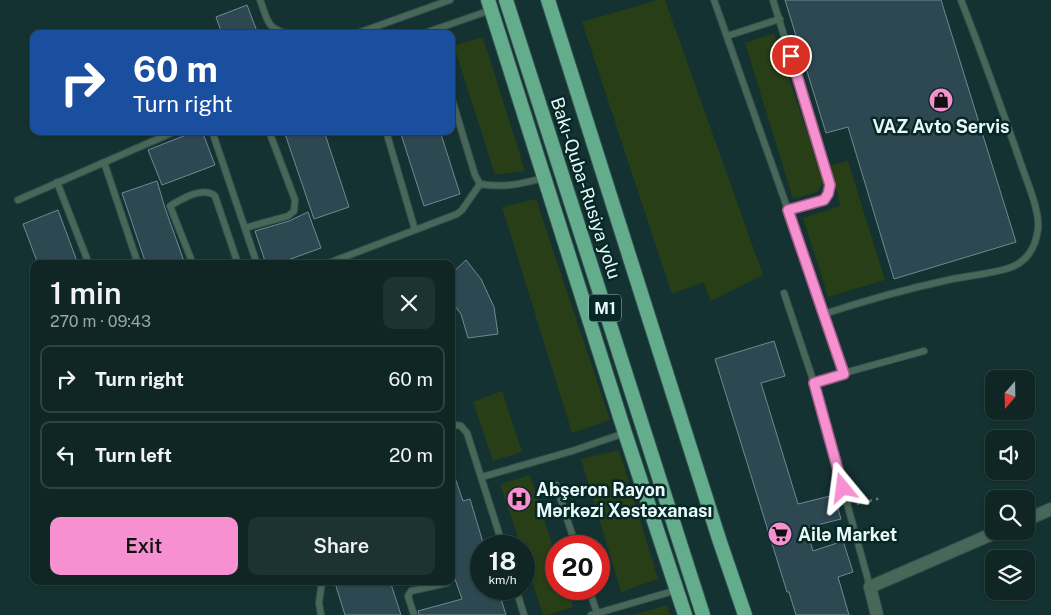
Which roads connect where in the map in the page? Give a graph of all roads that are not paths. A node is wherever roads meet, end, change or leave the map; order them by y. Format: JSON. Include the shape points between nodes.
{"nodes":[{"id":1,"x":260,"y":0,"type":"edge"},
{"id":2,"x":450,"y":0,"type":"edge"},
{"id":3,"x":506,"y":0,"type":"edge"},
{"id":4,"x":548,"y":0,"type":"edge"},
{"id":5,"x":714,"y":0,"type":"edge"},
{"id":6,"x":774,"y":0,"type":"edge"},
{"id":7,"x":961,"y":0,"type":"edge"},
{"id":8,"x":489,"y":5,"type":"edge"},
{"id":9,"x":780,"y":19,"type":"junction"},
{"id":10,"x":276,"y":30,"type":"edge"},
{"id":11,"x":366,"y":30,"type":"edge"},
{"id":12,"x":436,"y":30,"type":"edge"},
{"id":13,"x":727,"y":36,"type":"junction"},
{"id":14,"x":455,"y":109,"type":"edge"},
{"id":15,"x":167,"y":135,"type":"edge"},
{"id":16,"x":213,"y":135,"type":"edge"},
{"id":17,"x":270,"y":135,"type":"edge"},
{"id":18,"x":387,"y":135,"type":"edge"},
{"id":19,"x":104,"y":162,"type":"junction"},
{"id":20,"x":544,"y":178,"type":"junction"},
{"id":21,"x":57,"y":182,"type":"junction"},
{"id":22,"x":480,"y":184,"type":"junction"},
{"id":23,"x":18,"y":200,"type":"dead end"},
{"id":24,"x":788,"y":210,"type":"junction"},
{"id":25,"x":245,"y":228,"type":"junction"},
{"id":26,"x":415,"y":230,"type":"junction"},
{"id":27,"x":87,"y":260,"type":"edge"},
{"id":28,"x":137,"y":260,"type":"edge"},
{"id":29,"x":191,"y":260,"type":"edge"},
{"id":30,"x":237,"y":260,"type":"edge"},
{"id":31,"x":256,"y":260,"type":"edge"},
{"id":32,"x":336,"y":260,"type":"edge"},
{"id":33,"x":784,"y":293,"type":"dead end"},
{"id":34,"x":824,"y":314,"type":"junction"},
{"id":35,"x":924,"y":351,"type":"dead end"},
{"id":36,"x":844,"y":374,"type":"junction"},
{"id":37,"x":814,"y":383,"type":"junction"},
{"id":38,"x":455,"y":425,"type":"edge"},
{"id":39,"x":625,"y":433,"type":"junction"},
{"id":40,"x":482,"y":477,"type":"junction"},
{"id":41,"x":556,"y":485,"type":"dead end"},
{"id":42,"x":1051,"y":509,"type":"edge"},
{"id":43,"x":1035,"y":516,"type":"edge"},
{"id":44,"x":500,"y":535,"type":"edge"},
{"id":45,"x":572,"y":535,"type":"edge"},
{"id":46,"x":985,"y":537,"type":"edge"},
{"id":47,"x":321,"y":585,"type":"edge"},
{"id":48,"x":438,"y":585,"type":"edge"},
{"id":49,"x":870,"y":587,"type":"junction"},
{"id":50,"x":677,"y":590,"type":"junction"},
{"id":51,"x":519,"y":600,"type":"edge"},
{"id":52,"x":591,"y":600,"type":"edge"},
{"id":53,"x":594,"y":614,"type":"edge"},
{"id":54,"x":321,"y":615,"type":"edge"},
{"id":55,"x":414,"y":615,"type":"edge"},
{"id":56,"x":524,"y":615,"type":"edge"},
{"id":57,"x":685,"y":615,"type":"edge"},
{"id":58,"x":704,"y":615,"type":"edge"},
{"id":59,"x":745,"y":615,"type":"edge"},
{"id":60,"x":877,"y":615,"type":"edge"}],
"edges":[{"from":1,"to":10,"type":"lane"},
{"from":2,"to":11,"type":"lane"},
{"from":3,"to":58,"type":"highway","name":"Bakı-Quba-Rusiya yolu","number":"M1"},
{"from":4,"to":59,"type":"highway","name":"Bakı-Quba-Rusiya yolu","number":"M1"},
{"from":5,"to":13,"type":"lane"},
{"from":6,"to":9,"type":"lane"},
{"from":7,"to":34,"type":"lane","via":[[1028,185],[1037,217],[1035,246],[1014,266],[946,280]]},
{"from":8,"to":12,"type":"lane"},
{"from":8,"to":20,"type":"highway"},
{"from":9,"to":13,"type":"lane"},
{"from":9,"to":24,"type":"lane","via":[[830,185],[824,200]]},
{"from":13,"to":24,"type":"lane"},
{"from":14,"to":22,"type":"lane"},
{"from":15,"to":19,"type":"lane"},
{"from":16,"to":25,"type":"lane"},
{"from":17,"to":25,"type":"lane","via":[[295,200],[294,211],[288,216]]},
{"from":18,"to":26,"type":"lane"},
{"from":19,"to":21,"type":"lane"},
{"from":19,"to":28,"type":"lane"},
{"from":20,"to":22,"type":"lane","via":[[512,186]]},
{"from":20,"to":39,"type":"highway"},
{"from":21,"to":23,"type":"lane"},
{"from":21,"to":27,"type":"lane"},
{"from":22,"to":26,"type":"lane","via":[[457,214]]},
{"from":24,"to":34,"type":"lane"},
{"from":25,"to":31,"type":"lane"},
{"from":26,"to":32,"type":"lane"},
{"from":29,"to":30,"type":"lane","via":[[170,206],[205,191],[215,196]]},
{"from":33,"to":37,"type":"lane"},
{"from":34,"to":36,"type":"lane"},
{"from":35,"to":36,"type":"lane"},
{"from":36,"to":37,"type":"lane"},
{"from":37,"to":49,"type":"lane"},
{"from":38,"to":40,"type":"lane","via":[[467,433]]},
{"from":39,"to":40,"type":"lane","via":[[572,452]]},
{"from":39,"to":50,"type":"highway"},
{"from":40,"to":44,"type":"lane"},
{"from":41,"to":45,"type":"lane"},
{"from":42,"to":43,"type":"street"},
{"from":46,"to":49,"type":"street"},
{"from":47,"to":54,"type":"lane"},
{"from":48,"to":55,"type":"lane","via":[[411,591],[408,596]]},
{"from":49,"to":60,"type":"street"},
{"from":50,"to":53,"type":"lane"},
{"from":50,"to":57,"type":"highway"},
{"from":51,"to":56,"type":"lane"},
{"from":52,"to":53,"type":"lane"}]}
